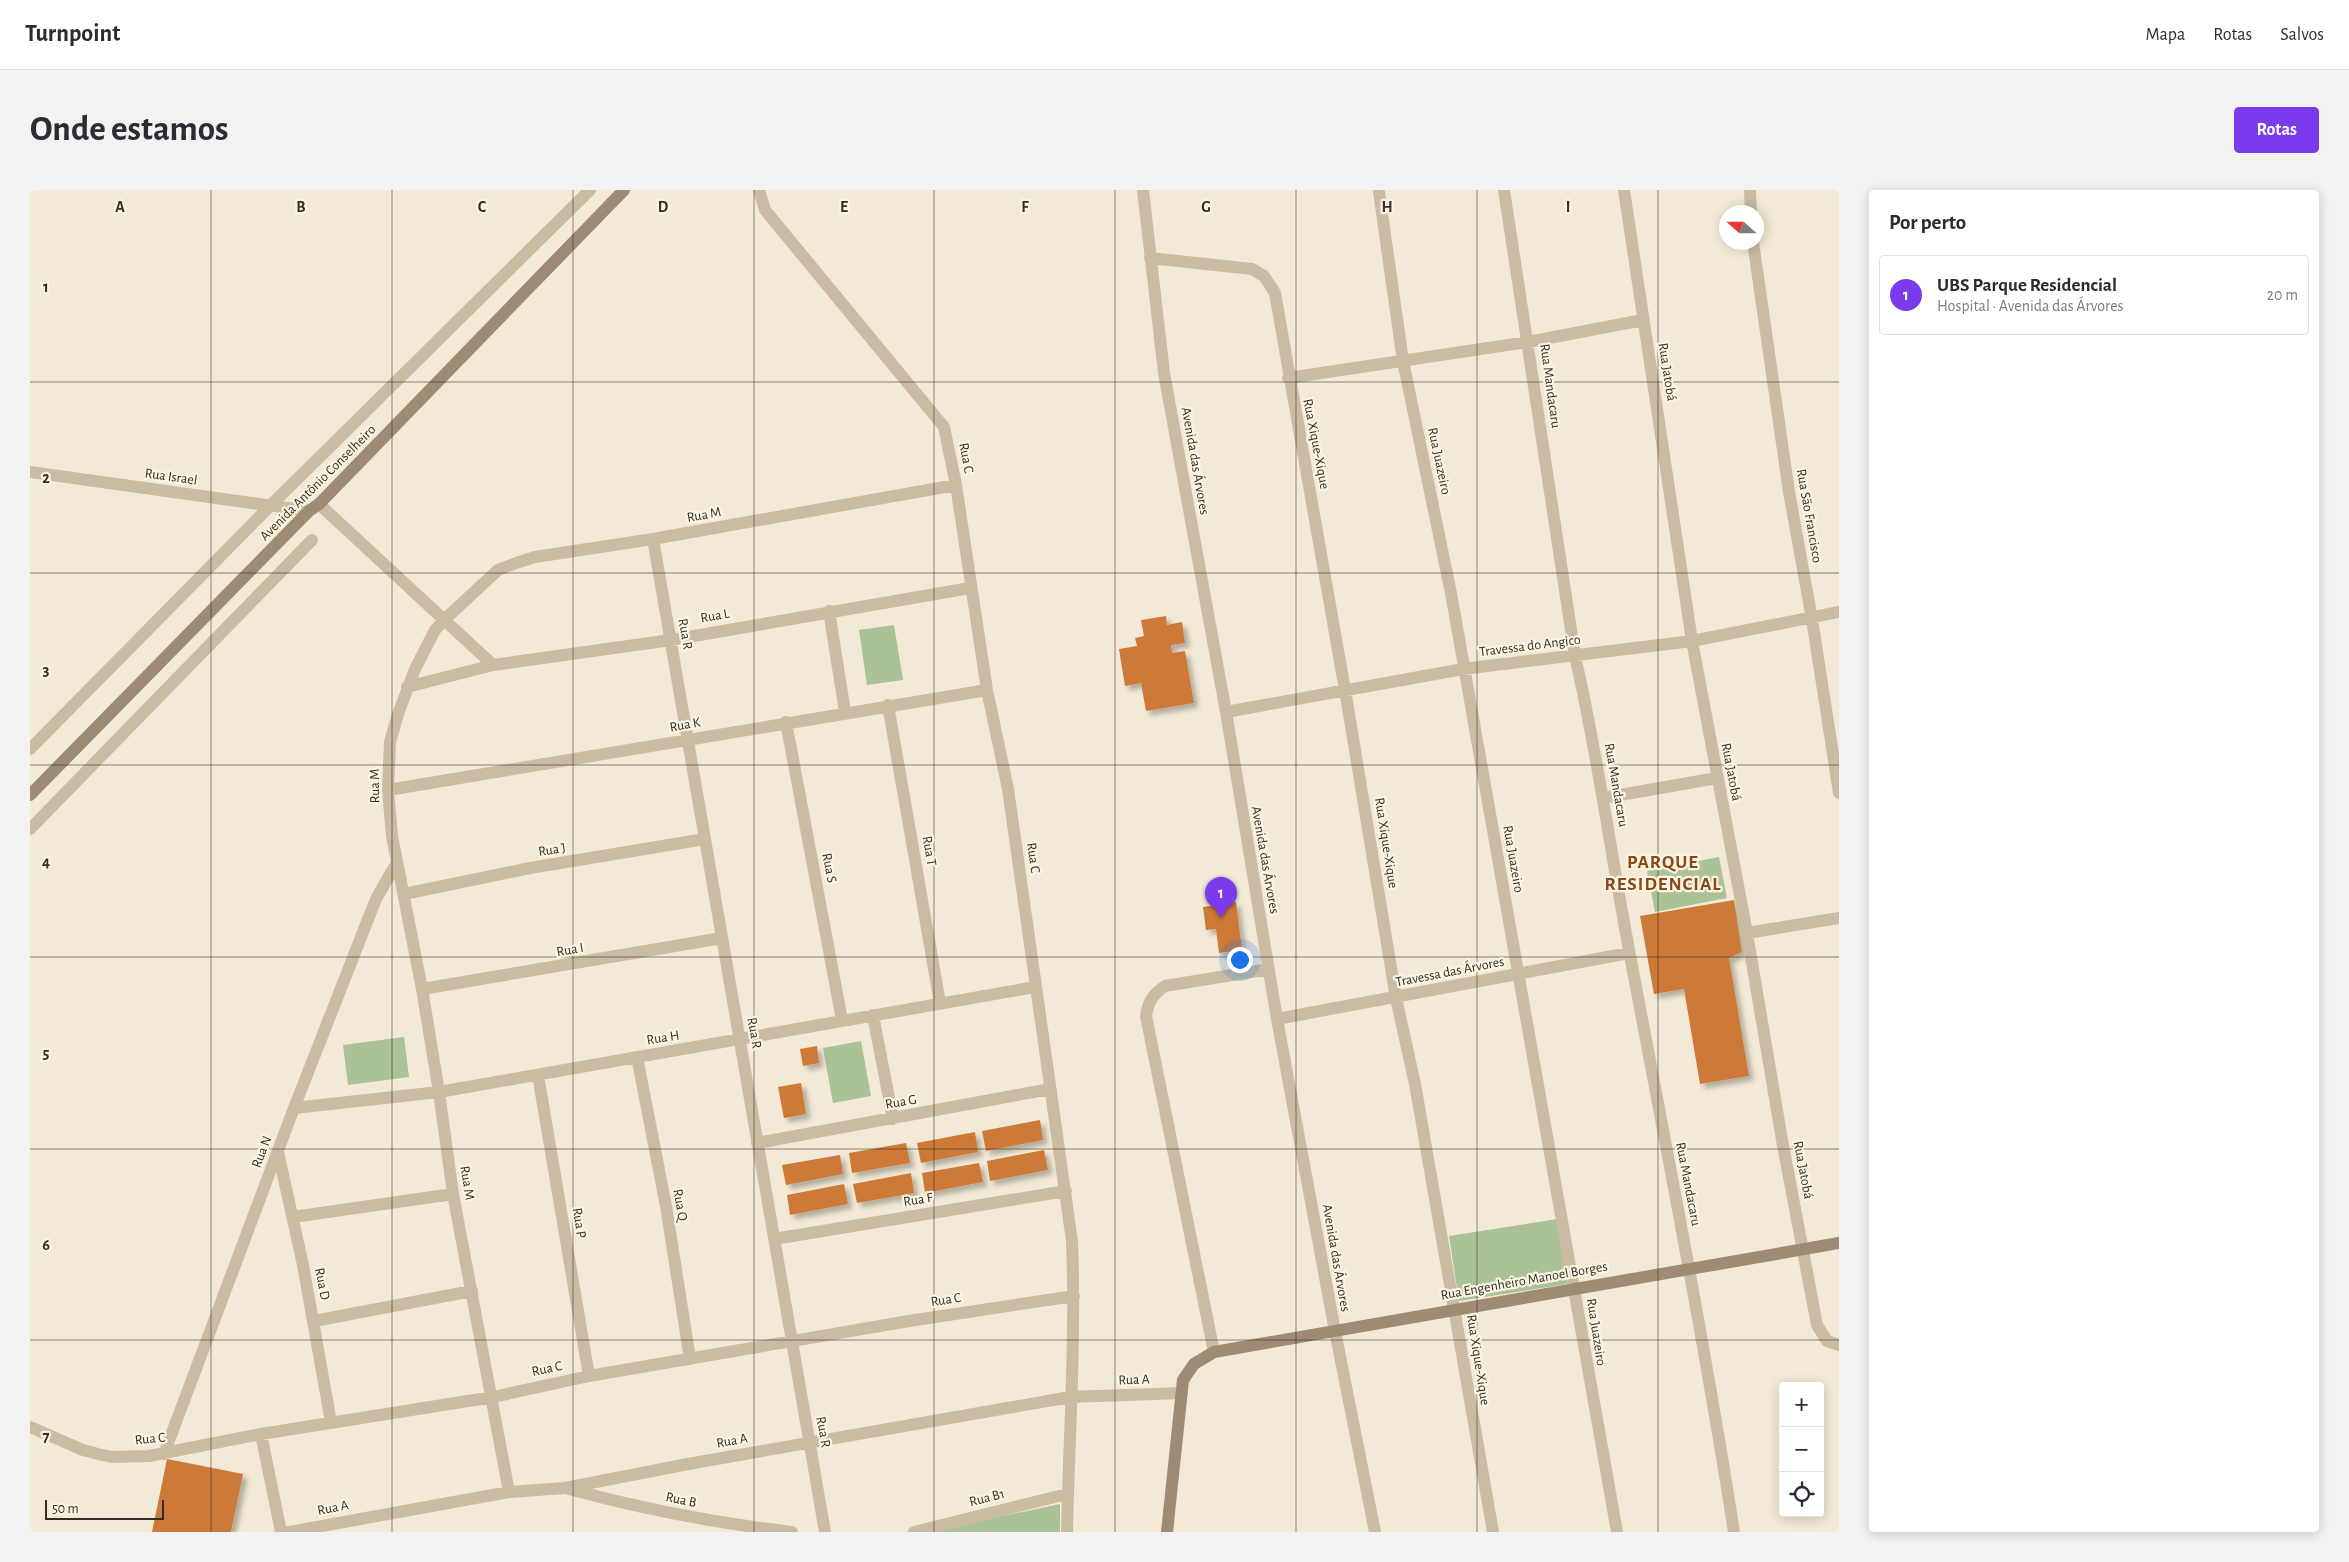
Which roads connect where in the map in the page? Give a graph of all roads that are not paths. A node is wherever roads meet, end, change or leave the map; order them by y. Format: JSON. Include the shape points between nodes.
{"nodes":[{"id":1,"x":590,"y":190,"type":"edge"},
{"id":2,"x":624,"y":190,"type":"edge"},
{"id":3,"x":760,"y":190,"type":"edge"},
{"id":4,"x":1143,"y":190,"type":"edge"},
{"id":5,"x":1504,"y":190,"type":"edge"},
{"id":6,"x":1624,"y":190,"type":"edge"},
{"id":7,"x":1750,"y":190,"type":"edge"},
{"id":8,"x":1379,"y":192,"type":"dead end"},
{"id":9,"x":1751,"y":205,"type":"edge"},
{"id":10,"x":1754,"y":250,"type":"edge"},
{"id":11,"x":1150,"y":258,"type":"junction"},
{"id":12,"x":1643,"y":320,"type":"junction"},
{"id":13,"x":1528,"y":342,"type":"junction"},
{"id":14,"x":1404,"y":361,"type":"junction"},
{"id":15,"x":1288,"y":378,"type":"junction"},
{"id":16,"x":30,"y":472,"type":"edge"},
{"id":17,"x":956,"y":485,"type":"junction"},
{"id":18,"x":270,"y":506,"type":"junction"},
{"id":19,"x":314,"y":507,"type":"junction"},
{"id":20,"x":653,"y":539,"type":"junction"},
{"id":21,"x":312,"y":540,"type":"dead end"},
{"id":22,"x":970,"y":588,"type":"junction"},
{"id":23,"x":829,"y":611,"type":"junction"},
{"id":24,"x":1839,"y":612,"type":"edge"},
{"id":25,"x":1812,"y":619,"type":"junction"},
{"id":26,"x":444,"y":620,"type":"junction"},
{"id":27,"x":671,"y":640,"type":"junction"},
{"id":28,"x":1692,"y":641,"type":"junction"},
{"id":29,"x":1575,"y":656,"type":"junction"},
{"id":30,"x":493,"y":665,"type":"junction"},
{"id":31,"x":1464,"y":669,"type":"junction"},
{"id":32,"x":407,"y":687,"type":"junction"},
{"id":33,"x":987,"y":690,"type":"junction"},
{"id":34,"x":1345,"y":690,"type":"junction"},
{"id":35,"x":888,"y":705,"type":"junction"},
{"id":36,"x":845,"y":712,"type":"junction"},
{"id":37,"x":1226,"y":712,"type":"junction"},
{"id":38,"x":786,"y":722,"type":"junction"},
{"id":39,"x":688,"y":740,"type":"junction"},
{"id":40,"x":30,"y":750,"type":"edge"},
{"id":41,"x":1717,"y":778,"type":"junction"},
{"id":42,"x":388,"y":790,"type":"junction"},
{"id":43,"x":1839,"y":793,"type":"edge"},
{"id":44,"x":30,"y":795,"type":"edge"},
{"id":45,"x":1603,"y":798,"type":"junction"},
{"id":46,"x":30,"y":829,"type":"edge"},
{"id":47,"x":705,"y":840,"type":"junction"},
{"id":48,"x":396,"y":864,"type":"junction"},
{"id":49,"x":404,"y":894,"type":"junction"},
{"id":50,"x":1839,"y":918,"type":"edge"},
{"id":51,"x":1747,"y":933,"type":"junction"},
{"id":52,"x":722,"y":938,"type":"junction"},
{"id":53,"x":1629,"y":953,"type":"junction"},
{"id":54,"x":1269,"y":969,"type":"junction"},
{"id":55,"x":1518,"y":974,"type":"junction"},
{"id":56,"x":1035,"y":987,"type":"junction"},
{"id":57,"x":422,"y":989,"type":"junction"},
{"id":58,"x":1396,"y":998,"type":"junction"},
{"id":59,"x":940,"y":1003,"type":"junction"},
{"id":60,"x":873,"y":1015,"type":"junction"},
{"id":61,"x":1277,"y":1019,"type":"junction"},
{"id":62,"x":842,"y":1020,"type":"junction"},
{"id":63,"x":740,"y":1040,"type":"junction"},
{"id":64,"x":637,"y":1057,"type":"junction"},
{"id":65,"x":538,"y":1075,"type":"junction"},
{"id":66,"x":1050,"y":1089,"type":"junction"},
{"id":67,"x":439,"y":1092,"type":"junction"},
{"id":68,"x":294,"y":1108,"type":"junction"},
{"id":69,"x":893,"y":1119,"type":"junction"},
{"id":70,"x":758,"y":1143,"type":"junction"},
{"id":71,"x":278,"y":1152,"type":"junction"},
{"id":72,"x":1066,"y":1191,"type":"junction"},
{"id":73,"x":453,"y":1194,"type":"junction"},
{"id":74,"x":293,"y":1217,"type":"junction"},
{"id":75,"x":774,"y":1239,"type":"junction"},
{"id":76,"x":1839,"y":1243,"type":"edge"},
{"id":77,"x":1803,"y":1250,"type":"junction"},
{"id":78,"x":1689,"y":1268,"type":"junction"},
{"id":79,"x":1574,"y":1288,"type":"junction"},
{"id":80,"x":472,"y":1291,"type":"junction"},
{"id":81,"x":1074,"y":1296,"type":"junction"},
{"id":82,"x":1454,"y":1309,"type":"junction"},
{"id":83,"x":314,"y":1321,"type":"junction"},
{"id":84,"x":1334,"y":1331,"type":"junction"},
{"id":85,"x":792,"y":1342,"type":"junction"},
{"id":86,"x":1839,"y":1346,"type":"edge"},
{"id":87,"x":1214,"y":1352,"type":"junction"},
{"id":88,"x":690,"y":1359,"type":"junction"},
{"id":89,"x":589,"y":1376,"type":"junction"},
{"id":90,"x":1182,"y":1393,"type":"junction"},
{"id":91,"x":493,"y":1397,"type":"junction"},
{"id":92,"x":1070,"y":1397,"type":"junction"},
{"id":93,"x":330,"y":1422,"type":"junction"},
{"id":94,"x":30,"y":1427,"type":"edge"},
{"id":95,"x":261,"y":1434,"type":"junction"},
{"id":96,"x":809,"y":1442,"type":"junction"},
{"id":97,"x":164,"y":1454,"type":"junction"},
{"id":98,"x":565,"y":1488,"type":"junction"},
{"id":99,"x":509,"y":1492,"type":"junction"},
{"id":100,"x":1067,"y":1494,"type":"junction"},
{"id":101,"x":281,"y":1532,"type":"edge"},
{"id":102,"x":289,"y":1532,"type":"edge"},
{"id":103,"x":792,"y":1532,"type":"edge"},
{"id":104,"x":825,"y":1532,"type":"edge"},
{"id":105,"x":914,"y":1532,"type":"edge"},
{"id":106,"x":1068,"y":1532,"type":"edge"},
{"id":107,"x":1167,"y":1532,"type":"edge"},
{"id":108,"x":1375,"y":1532,"type":"edge"},
{"id":109,"x":1493,"y":1532,"type":"edge"},
{"id":110,"x":1617,"y":1532,"type":"edge"},
{"id":111,"x":1734,"y":1532,"type":"edge"}],
"edges":[{"from":1,"to":18,"type":"street"},
{"from":2,"to":19,"type":"street","name":"Avenida Antônio Conselheiro"},
{"from":3,"to":17,"type":"street","name":"Rua C","via":[[766,210],[944,426]]},
{"from":4,"to":11,"type":"street","name":"Avenida das Árvores"},
{"from":5,"to":13,"type":"street","name":"Rua Mandacaru"},
{"from":6,"to":12,"type":"street","name":"Rua Jatobá"},
{"from":7,"to":9,"type":"street"},
{"from":8,"to":14,"type":"street","name":"Rua Juazeiro"},
{"from":10,"to":25,"type":"street","name":"Rua São Francisco","via":[[1789,492]]},
{"from":11,"to":15,"type":"street","name":"Rua Xique-Xique","via":[[1243,267],[1264,276],[1275,293]]},
{"from":11,"to":37,"type":"street","name":"Avenida das Árvores","via":[[1164,373]]},
{"from":12,"to":13,"type":"street"},
{"from":12,"to":28,"type":"street","name":"Rua Jatobá"},
{"from":13,"to":14,"type":"street"},
{"from":13,"to":29,"type":"street","name":"Rua Mandacaru"},
{"from":14,"to":15,"type":"street"},
{"from":14,"to":31,"type":"street","name":"Rua Juazeiro"},
{"from":15,"to":34,"type":"street","name":"Rua Xique-Xique"},
{"from":16,"to":18,"type":"street","name":"Rua Israel"},
{"from":17,"to":20,"type":"street","name":"Rua M"},
{"from":17,"to":22,"type":"street","name":"Rua C"},
{"from":18,"to":19,"type":"street","name":"Rua Israel"},
{"from":18,"to":40,"type":"street"},
{"from":19,"to":26,"type":"street"},
{"from":19,"to":44,"type":"street","name":"Avenida Antônio Conselheiro"},
{"from":20,"to":26,"type":"street","name":"Rua M","via":[[535,557],[516,563],[498,570]]},
{"from":20,"to":27,"type":"street","name":"Rua R"},
{"from":21,"to":46,"type":"street"},
{"from":22,"to":23,"type":"street","name":"Rua L"},
{"from":22,"to":33,"type":"street","name":"Rua C"},
{"from":23,"to":27,"type":"street","name":"Rua L"},
{"from":23,"to":36,"type":"street"},
{"from":24,"to":25,"type":"street","name":"Travessa do Angico"},
{"from":25,"to":28,"type":"street","name":"Travessa do Angico"},
{"from":25,"to":43,"type":"street","name":"Rua São Francisco"},
{"from":26,"to":30,"type":"street"},
{"from":26,"to":32,"type":"street","name":"Rua M","via":[[435,630]]},
{"from":27,"to":30,"type":"street","name":"Rua L"},
{"from":27,"to":39,"type":"street","name":"Rua R"},
{"from":28,"to":29,"type":"street","name":"Travessa do Angico"},
{"from":28,"to":41,"type":"street","name":"Rua Jatobá"},
{"from":29,"to":31,"type":"street","name":"Travessa do Angico"},
{"from":29,"to":45,"type":"street","name":"Rua Mandacaru","via":[[1590,719]]},
{"from":30,"to":32,"type":"street","name":"Rua L"},
{"from":31,"to":34,"type":"street","name":"Travessa do Angico"},
{"from":31,"to":55,"type":"street","name":"Rua Juazeiro"},
{"from":32,"to":42,"type":"street","name":"Rua M","via":[[390,742]]},
{"from":33,"to":35,"type":"street","name":"Rua K"},
{"from":33,"to":56,"type":"street","name":"Rua C","via":[[1008,789]]},
{"from":34,"to":37,"type":"street","name":"Travessa do Angico"},
{"from":34,"to":58,"type":"street","name":"Rua Xique-Xique"},
{"from":35,"to":36,"type":"street","name":"Rua K"},
{"from":35,"to":59,"type":"street","name":"Rua T"},
{"from":36,"to":38,"type":"street","name":"Rua K"},
{"from":37,"to":54,"type":"street","name":"Avenida das Árvores"},
{"from":38,"to":39,"type":"street","name":"Rua K"},
{"from":38,"to":62,"type":"street","name":"Rua S"},
{"from":39,"to":42,"type":"street","name":"Rua K"},
{"from":39,"to":47,"type":"street","name":"Rua R"},
{"from":41,"to":45,"type":"street"},
{"from":41,"to":51,"type":"street","name":"Rua Jatobá"},
{"from":42,"to":48,"type":"street","name":"Rua M"},
{"from":45,"to":53,"type":"street","name":"Rua Mandacaru"},
{"from":47,"to":49,"type":"street","name":"Rua J","via":[[530,868]]},
{"from":47,"to":52,"type":"street","name":"Rua R"},
{"from":48,"to":49,"type":"street","name":"Rua M"},
{"from":48,"to":68,"type":"street","name":"Rua N","via":[[376,899]]},
{"from":49,"to":57,"type":"street","name":"Rua M"},
{"from":50,"to":51,"type":"street"},
{"from":51,"to":77,"type":"street","name":"Rua Jatobá"},
{"from":52,"to":57,"type":"street","name":"Rua I"},
{"from":52,"to":63,"type":"street","name":"Rua R"},
{"from":53,"to":55,"type":"street","name":"Travessa das Árvores"},
{"from":53,"to":78,"type":"street","name":"Rua Mandacaru"},
{"from":54,"to":61,"type":"street","name":"Avenida das Árvores"},
{"from":54,"to":87,"type":"street","via":[[1164,986],[1150,1000],[1146,1016]]},
{"from":55,"to":58,"type":"street","name":"Travessa das Árvores"},
{"from":55,"to":79,"type":"street","name":"Rua Juazeiro"},
{"from":56,"to":59,"type":"street","name":"Rua H"},
{"from":56,"to":66,"type":"street","name":"Rua C"},
{"from":57,"to":67,"type":"street","name":"Rua M"},
{"from":58,"to":61,"type":"street","name":"Travessa das Árvores"},
{"from":58,"to":82,"type":"street","name":"Rua Xique-Xique","via":[[1415,1084]]},
{"from":59,"to":60,"type":"street","name":"Rua H"},
{"from":60,"to":62,"type":"street","name":"Rua H"},
{"from":60,"to":69,"type":"street"},
{"from":61,"to":84,"type":"street","name":"Avenida das Árvores"},
{"from":62,"to":63,"type":"street","name":"Rua H"},
{"from":63,"to":64,"type":"street","name":"Rua H"},
{"from":63,"to":70,"type":"street","name":"Rua R"},
{"from":64,"to":65,"type":"street","name":"Rua H"},
{"from":64,"to":88,"type":"street","name":"Rua Q","via":[[666,1206]]},
{"from":65,"to":67,"type":"street","name":"Rua H"},
{"from":65,"to":89,"type":"street","name":"Rua P"},
{"from":66,"to":69,"type":"street","name":"Rua G"},
{"from":66,"to":72,"type":"street","name":"Rua C"},
{"from":67,"to":68,"type":"street","name":"Rua H"},
{"from":67,"to":73,"type":"street","name":"Rua M"},
{"from":68,"to":71,"type":"street","name":"Rua N"},
{"from":69,"to":70,"type":"street","name":"Rua G"},
{"from":70,"to":75,"type":"street","name":"Rua R"},
{"from":71,"to":74,"type":"street","name":"Rua D"},
{"from":71,"to":97,"type":"street","name":"Rua N"},
{"from":72,"to":75,"type":"street","name":"Rua F"},
{"from":72,"to":81,"type":"street","name":"Rua C"},
{"from":73,"to":74,"type":"street"},
{"from":73,"to":80,"type":"street","name":"Rua M"},
{"from":74,"to":83,"type":"street","name":"Rua D"},
{"from":75,"to":85,"type":"street","name":"Rua R"},
{"from":76,"to":77,"type":"street","name":"Rua Engenheiro Manoel Borges"},
{"from":77,"to":78,"type":"street","name":"Rua Engenheiro Manoel Borges"},
{"from":77,"to":86,"type":"street","name":"Rua Jatobá","via":[[1817,1325],[1827,1340]]},
{"from":78,"to":79,"type":"street","name":"Rua Engenheiro Manoel Borges"},
{"from":78,"to":111,"type":"street","name":"Rua Mandacaru"},
{"from":79,"to":82,"type":"street","name":"Rua Engenheiro Manoel Borges"},
{"from":79,"to":110,"type":"street","name":"Rua Juazeiro"},
{"from":80,"to":83,"type":"street"},
{"from":80,"to":91,"type":"street","name":"Rua M"},
{"from":81,"to":85,"type":"street","name":"Rua C"},
{"from":81,"to":92,"type":"street","name":"Rua C"},
{"from":82,"to":84,"type":"street","name":"Rua Engenheiro Manoel Borges"},
{"from":82,"to":109,"type":"street","name":"Rua Xique-Xique"},
{"from":83,"to":93,"type":"street","name":"Rua D"},
{"from":84,"to":87,"type":"street","name":"Rua Engenheiro Manoel Borges"},
{"from":84,"to":108,"type":"street","name":"Avenida das Árvores"},
{"from":85,"to":88,"type":"street","name":"Rua C"},
{"from":85,"to":96,"type":"street","name":"Rua R"},
{"from":87,"to":90,"type":"street","via":[[1202,1358],[1186,1374]]},
{"from":88,"to":89,"type":"street","name":"Rua C"},
{"from":89,"to":91,"type":"street","name":"Rua C"},
{"from":90,"to":92,"type":"street","name":"Rua A"},
{"from":90,"to":107,"type":"street"},
{"from":91,"to":93,"type":"street","name":"Rua C"},
{"from":91,"to":99,"type":"street","name":"Rua M"},
{"from":92,"to":96,"type":"street","name":"Rua A"},
{"from":92,"to":100,"type":"street","name":"Rua C"},
{"from":93,"to":95,"type":"street","name":"Rua C"},
{"from":94,"to":97,"type":"street","name":"Rua C","via":[[83,1450],[112,1457]]},
{"from":95,"to":97,"type":"street","name":"Rua C"},
{"from":95,"to":101,"type":"street"},
{"from":96,"to":98,"type":"street","name":"Rua A"},
{"from":96,"to":104,"type":"street","name":"Rua R"},
{"from":98,"to":99,"type":"street","name":"Rua A"},
{"from":98,"to":103,"type":"street","name":"Rua B","via":[[700,1520]]},
{"from":99,"to":102,"type":"street","name":"Rua A"},
{"from":100,"to":105,"type":"street","name":"Rua B1"},
{"from":100,"to":106,"type":"street","name":"Rua C"}]}
